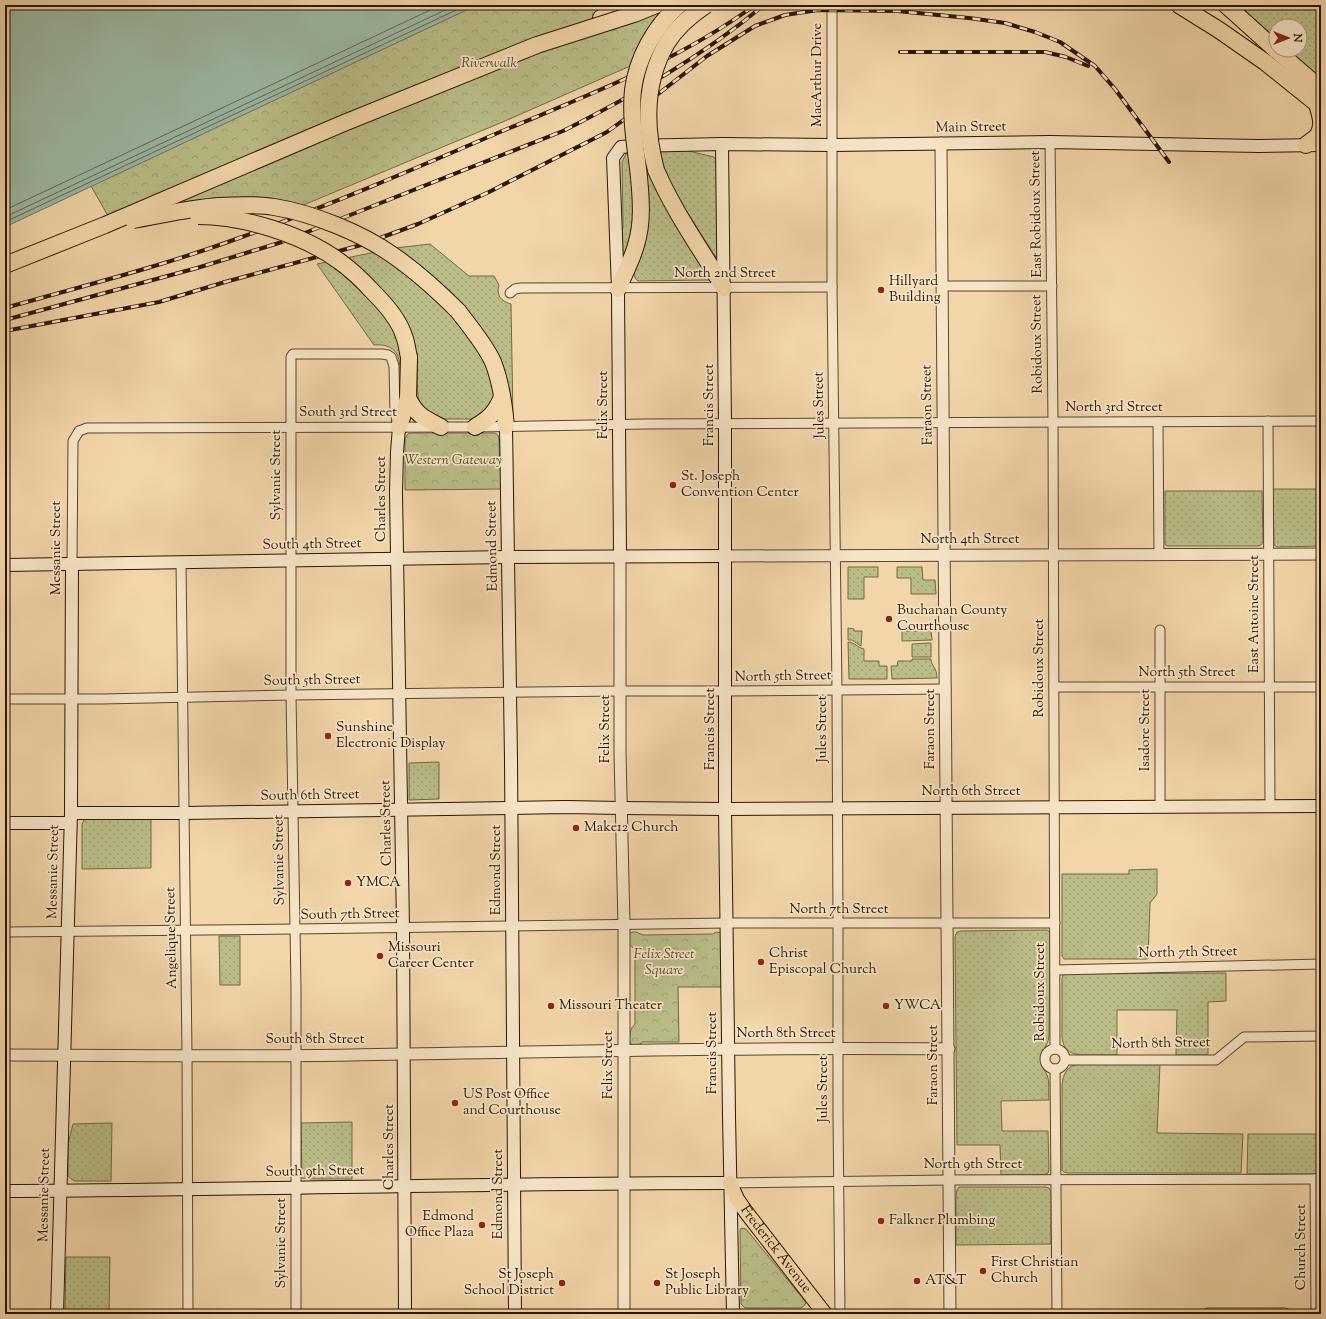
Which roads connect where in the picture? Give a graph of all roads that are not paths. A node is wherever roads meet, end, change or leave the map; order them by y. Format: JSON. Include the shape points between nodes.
{"nodes":[{"id":1,"x":632,"y":5,"type":"edge"},
{"id":2,"x":656,"y":5,"type":"edge"},
{"id":3,"x":679,"y":5,"type":"edge"},
{"id":4,"x":706,"y":5,"type":"edge"},
{"id":5,"x":832,"y":5,"type":"edge"},
{"id":6,"x":1179,"y":5,"type":"edge"},
{"id":7,"x":1226,"y":5,"type":"edge"},
{"id":8,"x":1268,"y":43,"type":"edge"},
{"id":9,"x":1283,"y":58,"type":"edge"},
{"id":10,"x":1320,"y":100,"type":"edge"},
{"id":11,"x":337,"y":126,"type":"junction"},
{"id":12,"x":1050,"y":142,"type":"junction"},
{"id":13,"x":941,"y":143,"type":"junction"},
{"id":14,"x":722,"y":144,"type":"junction"},
{"id":15,"x":832,"y":144,"type":"junction"},
{"id":16,"x":1313,"y":145,"type":"edge"},
{"id":17,"x":621,"y":147,"type":"joint"},
{"id":18,"x":264,"y":157,"type":"junction"},
{"id":19,"x":106,"y":225,"type":"junction"},
{"id":20,"x":89,"y":231,"type":"junction"},
{"id":21,"x":5,"y":265,"type":"edge"},
{"id":22,"x":942,"y":286,"type":"junction"},
{"id":23,"x":1052,"y":286,"type":"junction"},
{"id":24,"x":832,"y":287,"type":"junction"},
{"id":25,"x":724,"y":288,"type":"junction"},
{"id":26,"x":618,"y":289,"type":"junction"},
{"id":27,"x":510,"y":292,"type":"dead end"},
{"id":28,"x":291,"y":357,"type":"joint"},
{"id":29,"x":502,"y":397,"type":"junction"},
{"id":30,"x":408,"y":398,"type":"junction"},
{"id":31,"x":1268,"y":421,"type":"junction"},
{"id":32,"x":1321,"y":421,"type":"edge"},
{"id":33,"x":1053,"y":422,"type":"junction"},
{"id":34,"x":1158,"y":422,"type":"junction"},
{"id":35,"x":834,"y":423,"type":"junction"},
{"id":36,"x":944,"y":423,"type":"junction"},
{"id":37,"x":619,"y":424,"type":"junction"},
{"id":38,"x":726,"y":424,"type":"junction"},
{"id":39,"x":506,"y":426,"type":"junction"},
{"id":40,"x":291,"y":427,"type":"junction"},
{"id":41,"x":399,"y":427,"type":"junction"},
{"id":42,"x":441,"y":427,"type":"junction"},
{"id":43,"x":475,"y":427,"type":"junction"},
{"id":44,"x":79,"y":431,"type":"joint"},
{"id":45,"x":1053,"y":554,"type":"junction"},
{"id":46,"x":1159,"y":554,"type":"junction"},
{"id":47,"x":1269,"y":554,"type":"junction"},
{"id":48,"x":1321,"y":554,"type":"edge"},
{"id":49,"x":835,"y":555,"type":"junction"},
{"id":50,"x":945,"y":555,"type":"junction"},
{"id":51,"x":725,"y":556,"type":"junction"},
{"id":52,"x":509,"y":557,"type":"junction"},
{"id":53,"x":620,"y":557,"type":"junction"},
{"id":54,"x":398,"y":559,"type":"junction"},
{"id":55,"x":291,"y":561,"type":"junction"},
{"id":56,"x":181,"y":562,"type":"junction"},
{"id":57,"x":72,"y":564,"type":"junction"},
{"id":58,"x":5,"y":565,"type":"edge"},
{"id":59,"x":1160,"y":630,"type":"dead end"},
{"id":60,"x":1054,"y":687,"type":"junction"},
{"id":61,"x":1160,"y":687,"type":"junction"},
{"id":62,"x":1269,"y":687,"type":"junction"},
{"id":63,"x":1321,"y":687,"type":"edge"},
{"id":64,"x":946,"y":689,"type":"junction"},
{"id":65,"x":837,"y":690,"type":"junction"},
{"id":66,"x":620,"y":691,"type":"junction"},
{"id":67,"x":726,"y":691,"type":"junction"},
{"id":68,"x":510,"y":692,"type":"junction"},
{"id":69,"x":400,"y":693,"type":"junction"},
{"id":70,"x":291,"y":695,"type":"junction"},
{"id":71,"x":183,"y":697,"type":"junction"},
{"id":72,"x":5,"y":699,"type":"edge"},
{"id":73,"x":72,"y":699,"type":"junction"},
{"id":74,"x":1270,"y":806,"type":"junction"},
{"id":75,"x":1321,"y":806,"type":"edge"},
{"id":76,"x":511,"y":807,"type":"junction"},
{"id":77,"x":1054,"y":807,"type":"junction"},
{"id":78,"x":1160,"y":807,"type":"junction"},
{"id":79,"x":621,"y":808,"type":"junction"},
{"id":80,"x":838,"y":808,"type":"junction"},
{"id":81,"x":947,"y":808,"type":"junction"},
{"id":82,"x":402,"y":809,"type":"junction"},
{"id":83,"x":726,"y":809,"type":"junction"},
{"id":84,"x":293,"y":811,"type":"junction"},
{"id":85,"x":184,"y":813,"type":"junction"},
{"id":86,"x":70,"y":818,"type":"junction"},
{"id":87,"x":5,"y":823,"type":"edge"},
{"id":88,"x":727,"y":923,"type":"junction"},
{"id":89,"x":948,"y":923,"type":"junction"},
{"id":90,"x":1055,"y":923,"type":"junction"},
{"id":91,"x":838,"y":924,"type":"junction"},
{"id":92,"x":624,"y":925,"type":"junction"},
{"id":93,"x":512,"y":926,"type":"junction"},
{"id":94,"x":403,"y":928,"type":"junction"},
{"id":95,"x":295,"y":930,"type":"junction"},
{"id":96,"x":186,"y":931,"type":"junction"},
{"id":97,"x":5,"y":932,"type":"edge"},
{"id":98,"x":68,"y":932,"type":"junction"},
{"id":99,"x":1321,"y":964,"type":"edge"},
{"id":100,"x":1055,"y":970,"type":"junction"},
{"id":101,"x":1321,"y":1036,"type":"edge"},
{"id":102,"x":838,"y":1048,"type":"junction"},
{"id":103,"x":728,"y":1049,"type":"junction"},
{"id":104,"x":948,"y":1049,"type":"junction"},
{"id":105,"x":1055,"y":1049,"type":"junction"},
{"id":106,"x":624,"y":1051,"type":"junction"},
{"id":107,"x":513,"y":1052,"type":"junction"},
{"id":108,"x":404,"y":1054,"type":"junction"},
{"id":109,"x":5,"y":1055,"type":"edge"},
{"id":110,"x":64,"y":1055,"type":"junction"},
{"id":111,"x":187,"y":1055,"type":"junction"},
{"id":112,"x":296,"y":1055,"type":"junction"},
{"id":113,"x":1066,"y":1060,"type":"junction"},
{"id":114,"x":1055,"y":1070,"type":"junction"},
{"id":115,"x":1318,"y":1179,"type":"edge"},
{"id":116,"x":949,"y":1180,"type":"junction"},
{"id":117,"x":1056,"y":1180,"type":"junction"},
{"id":118,"x":839,"y":1182,"type":"junction"},
{"id":119,"x":624,"y":1183,"type":"junction"},
{"id":120,"x":730,"y":1183,"type":"junction"},
{"id":121,"x":514,"y":1184,"type":"junction"},
{"id":122,"x":405,"y":1186,"type":"junction"},
{"id":123,"x":296,"y":1188,"type":"junction"},
{"id":124,"x":188,"y":1189,"type":"junction"},
{"id":125,"x":5,"y":1190,"type":"edge"},
{"id":126,"x":60,"y":1190,"type":"junction"},
{"id":127,"x":57,"y":1314,"type":"edge"},
{"id":128,"x":188,"y":1314,"type":"edge"},
{"id":129,"x":296,"y":1314,"type":"edge"},
{"id":130,"x":405,"y":1314,"type":"edge"},
{"id":131,"x":515,"y":1314,"type":"edge"},
{"id":132,"x":624,"y":1314,"type":"edge"},
{"id":133,"x":733,"y":1314,"type":"edge"},
{"id":134,"x":825,"y":1314,"type":"edge"},
{"id":135,"x":840,"y":1314,"type":"edge"},
{"id":136,"x":950,"y":1314,"type":"edge"},
{"id":137,"x":1057,"y":1314,"type":"edge"},
{"id":138,"x":1208,"y":1314,"type":"edge"},
{"id":139,"x":1285,"y":1314,"type":"edge"},
{"id":140,"x":1316,"y":1314,"type":"edge"}],
"edges":[{"from":1,"to":11,"type":"highway","bridge":true},
{"from":2,"to":11,"type":"highway","bridge":true,"via":[[537,45]]},
{"from":3,"to":26,"type":"highway","bridge":true,"via":[[649,43],[636,76],[633,108],[641,200],[640,229],[636,246]]},
{"from":4,"to":25,"type":"highway","bridge":true,"via":[[682,24],[667,42],[657,62],[648,104],[648,130],[651,152],[663,186]]},
{"from":5,"to":15,"type":"street","name":"MacArthur Drive"},
{"from":6,"to":10,"type":"highway"},
{"from":7,"to":8,"type":"highway"},
{"from":9,"to":10,"type":"highway"},
{"from":10,"to":16,"type":"highway","via":[[1320,127]]},
{"from":11,"to":18,"type":"highway","bridge":true},
{"from":12,"to":13,"type":"main road","name":"Main Street"},
{"from":12,"to":16,"type":"main road","name":"Main Street"},
{"from":12,"to":23,"type":"street","name":"East Robidoux Street"},
{"from":13,"to":15,"type":"main road","name":"Main Street"},
{"from":13,"to":22,"type":"street","name":"Faraon Street"},
{"from":14,"to":15,"type":"main road","name":"Main Street"},
{"from":14,"to":17,"type":"main road","name":"Main Street"},
{"from":14,"to":25,"type":"main road","name":"Francis Street"},
{"from":15,"to":24,"type":"street","name":"Jules Street"},
{"from":17,"to":26,"type":"main road","name":"Felix Street","via":[[613,158]]},
{"from":18,"to":19,"type":"highway","bridge":true},
{"from":18,"to":20,"type":"highway","bridge":true},
{"from":19,"to":21,"type":"highway","bridge":true},
{"from":19,"to":29,"type":"highway","bridge":true,"via":[[183,210],[220,206],[273,207],[320,219],[342,228],[393,255],[458,311],[492,361]]},
{"from":20,"to":21,"type":"highway","bridge":true},
{"from":20,"to":30,"type":"highway","bridge":true,"via":[[137,218],[200,216],[238,219],[285,233],[321,250],[338,260],[368,287],[395,318],[404,336],[409,357]]},
{"from":22,"to":23,"type":"street"},
{"from":22,"to":36,"type":"street","name":"Faraon Street"},
{"from":23,"to":33,"type":"street","name":"Robidoux Street"},
{"from":24,"to":25,"type":"street","name":"North 2nd Street"},
{"from":24,"to":35,"type":"street","name":"Jules Street"},
{"from":25,"to":26,"type":"street","name":"North 2nd Street"},
{"from":25,"to":38,"type":"main road","name":"Francis Street"},
{"from":26,"to":27,"type":"street","name":"North 2nd Street","via":[[521,288]]},
{"from":26,"to":37,"type":"main road","name":"Felix Street"},
{"from":28,"to":40,"type":"street","name":"Sylvanie Street"},
{"from":28,"to":41,"type":"street","name":"Charles Street","via":[[293,354],[382,354],[391,357],[394,366],[395,413]]},
{"from":29,"to":39,"type":"highway"},
{"from":29,"to":43,"type":"highway","via":[[489,419]]},
{"from":30,"to":41,"type":"highway"},
{"from":30,"to":42,"type":"highway","via":[[422,417]]},
{"from":31,"to":32,"type":"street","name":"North 3rd Street"},
{"from":31,"to":34,"type":"street","name":"North 3rd Street"},
{"from":31,"to":47,"type":"street","name":"East Antoine Street"},
{"from":33,"to":34,"type":"street","name":"North 3rd Street"},
{"from":33,"to":36,"type":"street","name":"North 3rd Street"},
{"from":33,"to":45,"type":"street","name":"Robidoux Street"},
{"from":34,"to":46,"type":"street"},
{"from":35,"to":36,"type":"street","name":"North 3rd Street"},
{"from":35,"to":38,"type":"street","name":"North 3rd Street"},
{"from":35,"to":49,"type":"street","name":"Jules Street"},
{"from":36,"to":50,"type":"street","name":"Faraon Street"},
{"from":37,"to":38,"type":"street","name":"North 3rd Street"},
{"from":37,"to":39,"type":"street","name":"South 3rd Street"},
{"from":37,"to":53,"type":"main road","name":"Felix Street"},
{"from":38,"to":51,"type":"main road","name":"Francis Street"},
{"from":39,"to":43,"type":"street","name":"South 3rd Street"},
{"from":39,"to":52,"type":"main road","name":"Edmond Street"},
{"from":40,"to":41,"type":"street","name":"South 3rd Street"},
{"from":40,"to":44,"type":"street","name":"South 3rd Street","via":[[87,428]]},
{"from":40,"to":55,"type":"street","name":"Sylvanie Street"},
{"from":41,"to":42,"type":"street","name":"South 3rd Street"},
{"from":41,"to":54,"type":"main road","name":"Charles Street"},
{"from":42,"to":43,"type":"street","name":"South 3rd Street"},
{"from":44,"to":57,"type":"street","name":"Messanie Street","via":[[74,438],[72,449]]},
{"from":45,"to":46,"type":"street","name":"North 4th Street"},
{"from":45,"to":50,"type":"street","name":"North 4th Street"},
{"from":45,"to":60,"type":"street","name":"Robidoux Street"},
{"from":46,"to":47,"type":"street","name":"North 4th Street"},
{"from":47,"to":48,"type":"street","name":"North 4th Street"},
{"from":47,"to":62,"type":"street","name":"East Antoine Street"},
{"from":49,"to":50,"type":"street","name":"North 4th Street"},
{"from":49,"to":51,"type":"street","name":"North 4th Street"},
{"from":49,"to":65,"type":"street","name":"Jules Street"},
{"from":50,"to":64,"type":"street","name":"Faraon Street"},
{"from":51,"to":53,"type":"main road","name":"North 4th Street"},
{"from":51,"to":67,"type":"main road","name":"Francis Street"},
{"from":52,"to":53,"type":"main road","name":"South 4th Street"},
{"from":52,"to":54,"type":"main road","name":"South 4th Street"},
{"from":52,"to":68,"type":"main road","name":"Edmond Street"},
{"from":53,"to":66,"type":"street","name":"Felix Street"},
{"from":54,"to":55,"type":"main road","name":"South 4th Street"},
{"from":54,"to":69,"type":"main road","name":"Charles Street"},
{"from":55,"to":56,"type":"main road","name":"South 4th Street"},
{"from":55,"to":70,"type":"street","name":"Sylvanie Street"},
{"from":56,"to":57,"type":"main road","name":"South 4th Street"},
{"from":56,"to":71,"type":"street","name":"Angelique Street"},
{"from":57,"to":58,"type":"main road","name":"South 4th Street"},
{"from":57,"to":73,"type":"main road","name":"Messanie Street"},
{"from":59,"to":61,"type":"street","name":"Isadore Street"},
{"from":60,"to":61,"type":"street","name":"North 5th Street"},
{"from":60,"to":77,"type":"street","name":"Robidoux Street"},
{"from":61,"to":62,"type":"street","name":"North 5th Street"},
{"from":61,"to":78,"type":"street","name":"Isadore Street"},
{"from":62,"to":63,"type":"street","name":"North 5th Street"},
{"from":62,"to":74,"type":"street","name":"East Antoine Street"},
{"from":64,"to":65,"type":"street","name":"North 5th Street"},
{"from":64,"to":81,"type":"street","name":"Faraon Street"},
{"from":65,"to":67,"type":"street","name":"North 5th Street"},
{"from":65,"to":80,"type":"street","name":"Jules Street"},
{"from":66,"to":67,"type":"street","name":"North 5th Street"},
{"from":66,"to":68,"type":"street","name":"South 5th Street"},
{"from":66,"to":79,"type":"street","name":"Felix Street"},
{"from":67,"to":83,"type":"main road","name":"Francis Street"},
{"from":68,"to":69,"type":"street","name":"South 5th Street"},
{"from":68,"to":76,"type":"main road","name":"Edmond Street"},
{"from":69,"to":70,"type":"street","name":"South 5th Street"},
{"from":69,"to":82,"type":"main road","name":"Charles Street"},
{"from":70,"to":71,"type":"street","name":"South 5th Street"},
{"from":70,"to":84,"type":"street","name":"Sylvanie Street"},
{"from":71,"to":73,"type":"street","name":"South 5th Street"},
{"from":71,"to":85,"type":"street","name":"Angelique Street"},
{"from":72,"to":73,"type":"street","name":"South 5th Street"},
{"from":73,"to":86,"type":"main road","name":"Messanie Street"},
{"from":74,"to":75,"type":"main road","name":"North 6th Street"},
{"from":74,"to":78,"type":"main road","name":"North 6th Street"},
{"from":76,"to":79,"type":"main road","name":"South 6th Street"},
{"from":76,"to":82,"type":"main road","name":"South 6th Street"},
{"from":76,"to":93,"type":"main road","name":"Edmond Street"},
{"from":77,"to":78,"type":"main road","name":"North 6th Street"},
{"from":77,"to":81,"type":"main road","name":"North 6th Street"},
{"from":77,"to":90,"type":"street","name":"Robidoux Street"},
{"from":79,"to":83,"type":"main road","name":"North 6th Street"},
{"from":79,"to":92,"type":"street","name":"Felix Street"},
{"from":80,"to":81,"type":"main road","name":"North 6th Street"},
{"from":80,"to":83,"type":"main road","name":"North 6th Street"},
{"from":80,"to":91,"type":"street","name":"Jules Street"},
{"from":81,"to":89,"type":"street","name":"Faraon Street"},
{"from":82,"to":84,"type":"main road","name":"South 6th Street"},
{"from":82,"to":94,"type":"main road","name":"Charles Street"},
{"from":83,"to":88,"type":"main road","name":"Francis Street"},
{"from":84,"to":85,"type":"main road","name":"South 6th Street"},
{"from":84,"to":95,"type":"street","name":"Sylvanie Street"},
{"from":85,"to":86,"type":"main road","name":"South 6th Street"},
{"from":85,"to":96,"type":"street","name":"Angelique Street"},
{"from":86,"to":87,"type":"main road","name":"South 6th Street"},
{"from":86,"to":98,"type":"main road","name":"Messanie Street"},
{"from":88,"to":91,"type":"street","name":"North 7th Street"},
{"from":88,"to":92,"type":"street","name":"North 7th Street"},
{"from":88,"to":103,"type":"main road","name":"Francis Street"},
{"from":89,"to":90,"type":"street","name":"North 7th Street"},
{"from":89,"to":91,"type":"street","name":"North 7th Street"},
{"from":89,"to":104,"type":"street","name":"Faraon Street"},
{"from":90,"to":100,"type":"street","name":"Robidoux Street"},
{"from":91,"to":102,"type":"street","name":"Jules Street"},
{"from":92,"to":93,"type":"street","name":"South 7th Street"},
{"from":92,"to":106,"type":"street","name":"Felix Street"},
{"from":93,"to":94,"type":"street","name":"South 7th Street"},
{"from":93,"to":107,"type":"main road","name":"Edmond Street"},
{"from":94,"to":95,"type":"street","name":"South 7th Street"},
{"from":94,"to":108,"type":"main road","name":"Charles Street"},
{"from":95,"to":96,"type":"street","name":"South 7th Street"},
{"from":95,"to":112,"type":"street","name":"Sylvanie Street"},
{"from":96,"to":98,"type":"street","name":"South 7th Street"},
{"from":96,"to":111,"type":"street","name":"Angelique Street"},
{"from":97,"to":98,"type":"street","name":"South 7th Street"},
{"from":98,"to":110,"type":"main road","name":"Messanie Street"},
{"from":99,"to":100,"type":"street","name":"North 7th Street"},
{"from":100,"to":105,"type":"street","name":"Robidoux Street"},
{"from":101,"to":113,"type":"street","name":"North 8th Street","via":[[1244,1037],[1216,1060]]},
{"from":102,"to":103,"type":"street","name":"North 8th Street"},
{"from":102,"to":104,"type":"street","name":"North 8th Street"},
{"from":102,"to":118,"type":"street","name":"Jules Street"},
{"from":103,"to":106,"type":"street","name":"North 8th Street"},
{"from":103,"to":120,"type":"main road","name":"Francis Street"},
{"from":104,"to":116,"type":"street","name":"Faraon Street"},
{"from":105,"to":113,"type":"street","via":[[1063,1052]]},
{"from":105,"to":114,"type":"street","via":[[1048,1052],[1045,1061],[1049,1068]]},
{"from":106,"to":107,"type":"street","name":"South 8th Street"},
{"from":106,"to":119,"type":"street","name":"Felix Street"},
{"from":107,"to":108,"type":"street","name":"South 8th Street"},
{"from":107,"to":121,"type":"main road","name":"Edmond Street"},
{"from":108,"to":112,"type":"street","name":"South 8th Street"},
{"from":108,"to":122,"type":"main road","name":"Charles Street"},
{"from":109,"to":110,"type":"street","name":"South 8th Street"},
{"from":110,"to":111,"type":"street","name":"South 8th Street"},
{"from":110,"to":126,"type":"main road","name":"Messanie Street"},
{"from":111,"to":112,"type":"street","name":"South 8th Street"},
{"from":111,"to":124,"type":"street","name":"Angelique Street"},
{"from":112,"to":123,"type":"street","name":"Sylvanie Street"},
{"from":113,"to":114,"type":"street","via":[[1062,1068]]},
{"from":114,"to":117,"type":"street"},
{"from":115,"to":117,"type":"street","name":"North 9th Street"},
{"from":115,"to":140,"type":"street","name":"Church Street"},
{"from":116,"to":117,"type":"street","name":"North 9th Street"},
{"from":116,"to":118,"type":"street","name":"North 9th Street"},
{"from":116,"to":136,"type":"street","name":"Faraon Street"},
{"from":117,"to":137,"type":"street"},
{"from":118,"to":120,"type":"street","name":"North 9th Street"},
{"from":118,"to":135,"type":"street","name":"Jules Street"},
{"from":119,"to":120,"type":"main road","name":"North 9th Street"},
{"from":119,"to":121,"type":"main road","name":"South 9th Street"},
{"from":119,"to":132,"type":"street","name":"Felix Street"},
{"from":120,"to":133,"type":"main road","name":"Francis Street"},
{"from":120,"to":134,"type":"main road","name":"Frederick Avenue","via":[[746,1212]]},
{"from":121,"to":122,"type":"main road","name":"South 9th Street"},
{"from":121,"to":131,"type":"main road","name":"Edmond Street"},
{"from":122,"to":123,"type":"main road","name":"South 9th Street"},
{"from":122,"to":130,"type":"main road","name":"Charles Street"},
{"from":123,"to":124,"type":"main road","name":"South 9th Street"},
{"from":123,"to":129,"type":"street","name":"Sylvanie Street"},
{"from":124,"to":126,"type":"main road","name":"South 9th Street"},
{"from":124,"to":128,"type":"street","name":"Angelique Street"},
{"from":125,"to":126,"type":"main road","name":"South 9th Street"},
{"from":126,"to":127,"type":"main road","name":"Messanie Street"},
{"from":138,"to":139,"type":"street"}]}
